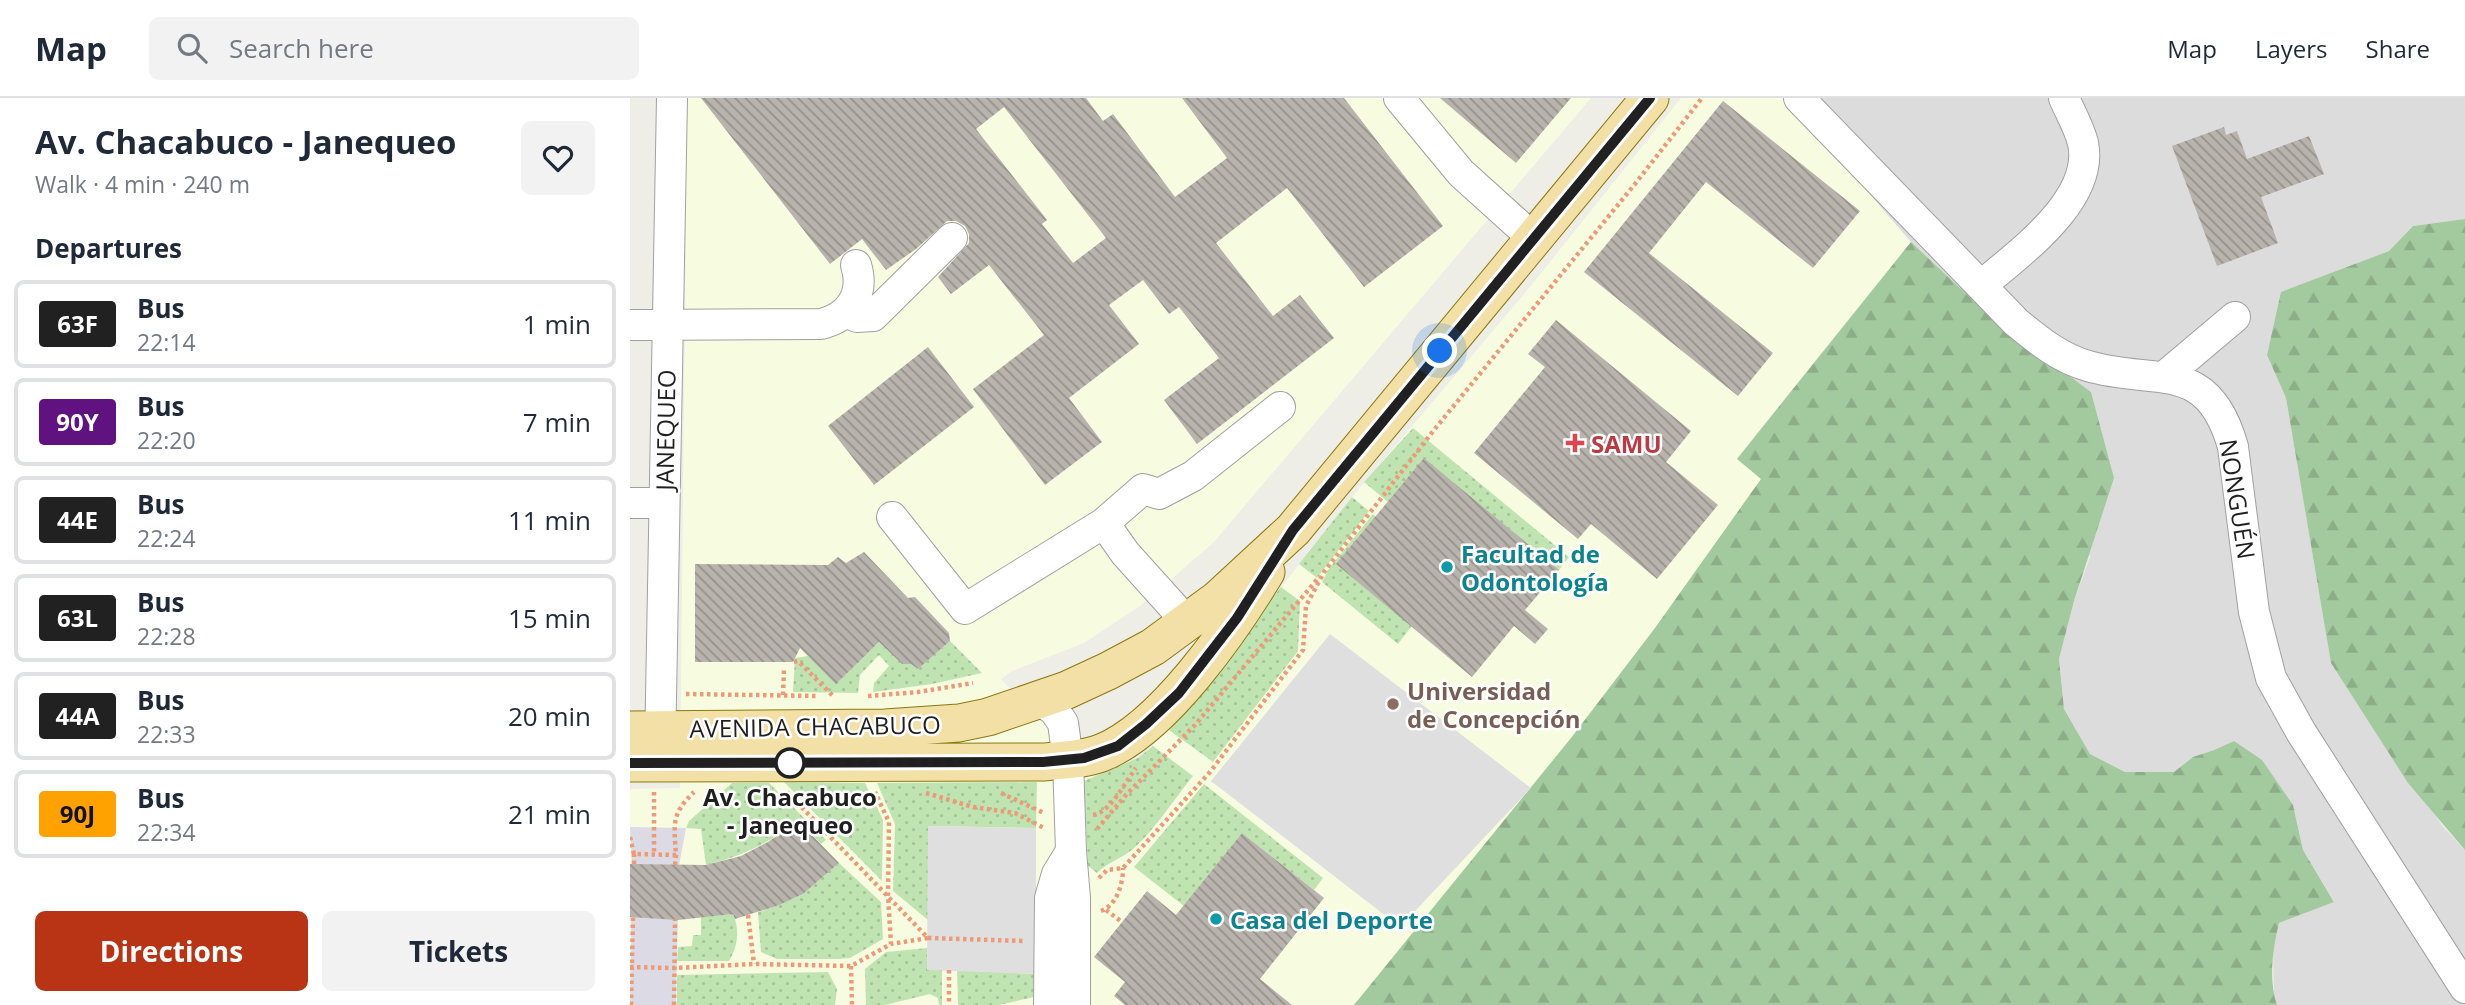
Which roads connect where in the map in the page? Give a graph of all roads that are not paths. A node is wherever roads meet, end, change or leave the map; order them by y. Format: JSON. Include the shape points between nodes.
{"nodes":[{"id":1,"x":672,"y":98,"type":"edge"},
{"id":2,"x":1399,"y":98,"type":"edge"},
{"id":3,"x":1650,"y":98,"type":"edge"},
{"id":4,"x":1798,"y":98,"type":"edge"},
{"id":5,"x":2064,"y":98,"type":"edge"},
{"id":6,"x":1533,"y":237,"type":"junction"},
{"id":7,"x":952,"y":238,"type":"dead end"},
{"id":8,"x":856,"y":265,"type":"dead end"},
{"id":9,"x":1982,"y":285,"type":"junction"},
{"id":10,"x":846,"y":312,"type":"junction"},
{"id":11,"x":2235,"y":317,"type":"dead end"},
{"id":12,"x":630,"y":325,"type":"edge"},
{"id":13,"x":667,"y":325,"type":"junction"},
{"id":14,"x":2165,"y":376,"type":"junction"},
{"id":15,"x":1280,"y":407,"type":"dead end"},
{"id":16,"x":630,"y":503,"type":"edge"},
{"id":17,"x":664,"y":503,"type":"junction"},
{"id":18,"x":892,"y":517,"type":"dead end"},
{"id":19,"x":1104,"y":523,"type":"junction"},
{"id":20,"x":1293,"y":530,"type":"junction"},
{"id":21,"x":1188,"y":623,"type":"junction"},
{"id":22,"x":1051,"y":712,"type":"junction"},
{"id":23,"x":649,"y":744,"type":"edge"},
{"id":24,"x":1068,"y":760,"type":"junction"},
{"id":25,"x":1062,"y":924,"type":"junction"},
{"id":26,"x":2465,"y":988,"type":"edge"},
{"id":27,"x":1049,"y":1005,"type":"edge"},
{"id":28,"x":1075,"y":1005,"type":"edge"}],
"edges":[{"from":1,"to":13,"type":"street","name":"JANEQUEO"},
{"from":2,"to":6,"type":"street","via":[[1461,173]]},
{"from":3,"to":6,"type":"main road"},
{"from":4,"to":9,"type":"street","name":"NONGUÉN"},
{"from":5,"to":9,"type":"street","via":[[2083,144],[2079,179],[2052,223]]},
{"from":6,"to":20,"type":"main road"},
{"from":7,"to":10,"type":"street","via":[[873,316]]},
{"from":8,"to":10,"type":"street","via":[[859,285]]},
{"from":9,"to":14,"type":"street","name":"NONGUÉN","via":[[2016,322],[2067,359],[2114,372]]},
{"from":10,"to":13,"type":"street","via":[[836,321],[821,324]]},
{"from":11,"to":14,"type":"street"},
{"from":12,"to":13,"type":"street"},
{"from":13,"to":17,"type":"street","name":"JANEQUEO"},
{"from":14,"to":26,"type":"street","name":"NONGUÉN","via":[[2198,388],[2228,430],[2254,612],[2271,678]]},
{"from":15,"to":19,"type":"street","via":[[1194,476],[1159,494],[1143,489]]},
{"from":16,"to":17,"type":"street"},
{"from":17,"to":23,"type":"street","name":"JANEQUEO"},
{"from":18,"to":19,"type":"street","via":[[965,609]]},
{"from":19,"to":21,"type":"street"},
{"from":20,"to":21,"type":"main road","name":"AVENIDA CHACABUCO"},
{"from":20,"to":24,"type":"main road","name":"AVENIDA CHACABUCO","via":[[1237,618],[1179,693],[1118,746]]},
{"from":21,"to":22,"type":"main road","name":"AVENIDA CHACABUCO"},
{"from":22,"to":23,"type":"main road","name":"AVENIDA CHACABUCO","via":[[927,726]]},
{"from":22,"to":24,"type":"street"},
{"from":23,"to":24,"type":"main road","name":"AVENIDA CHACABUCO","via":[[974,763]]},
{"from":24,"to":25,"type":"street","via":[[1070,851],[1052,889]]},
{"from":25,"to":27,"type":"street"},
{"from":25,"to":28,"type":"street"}]}
